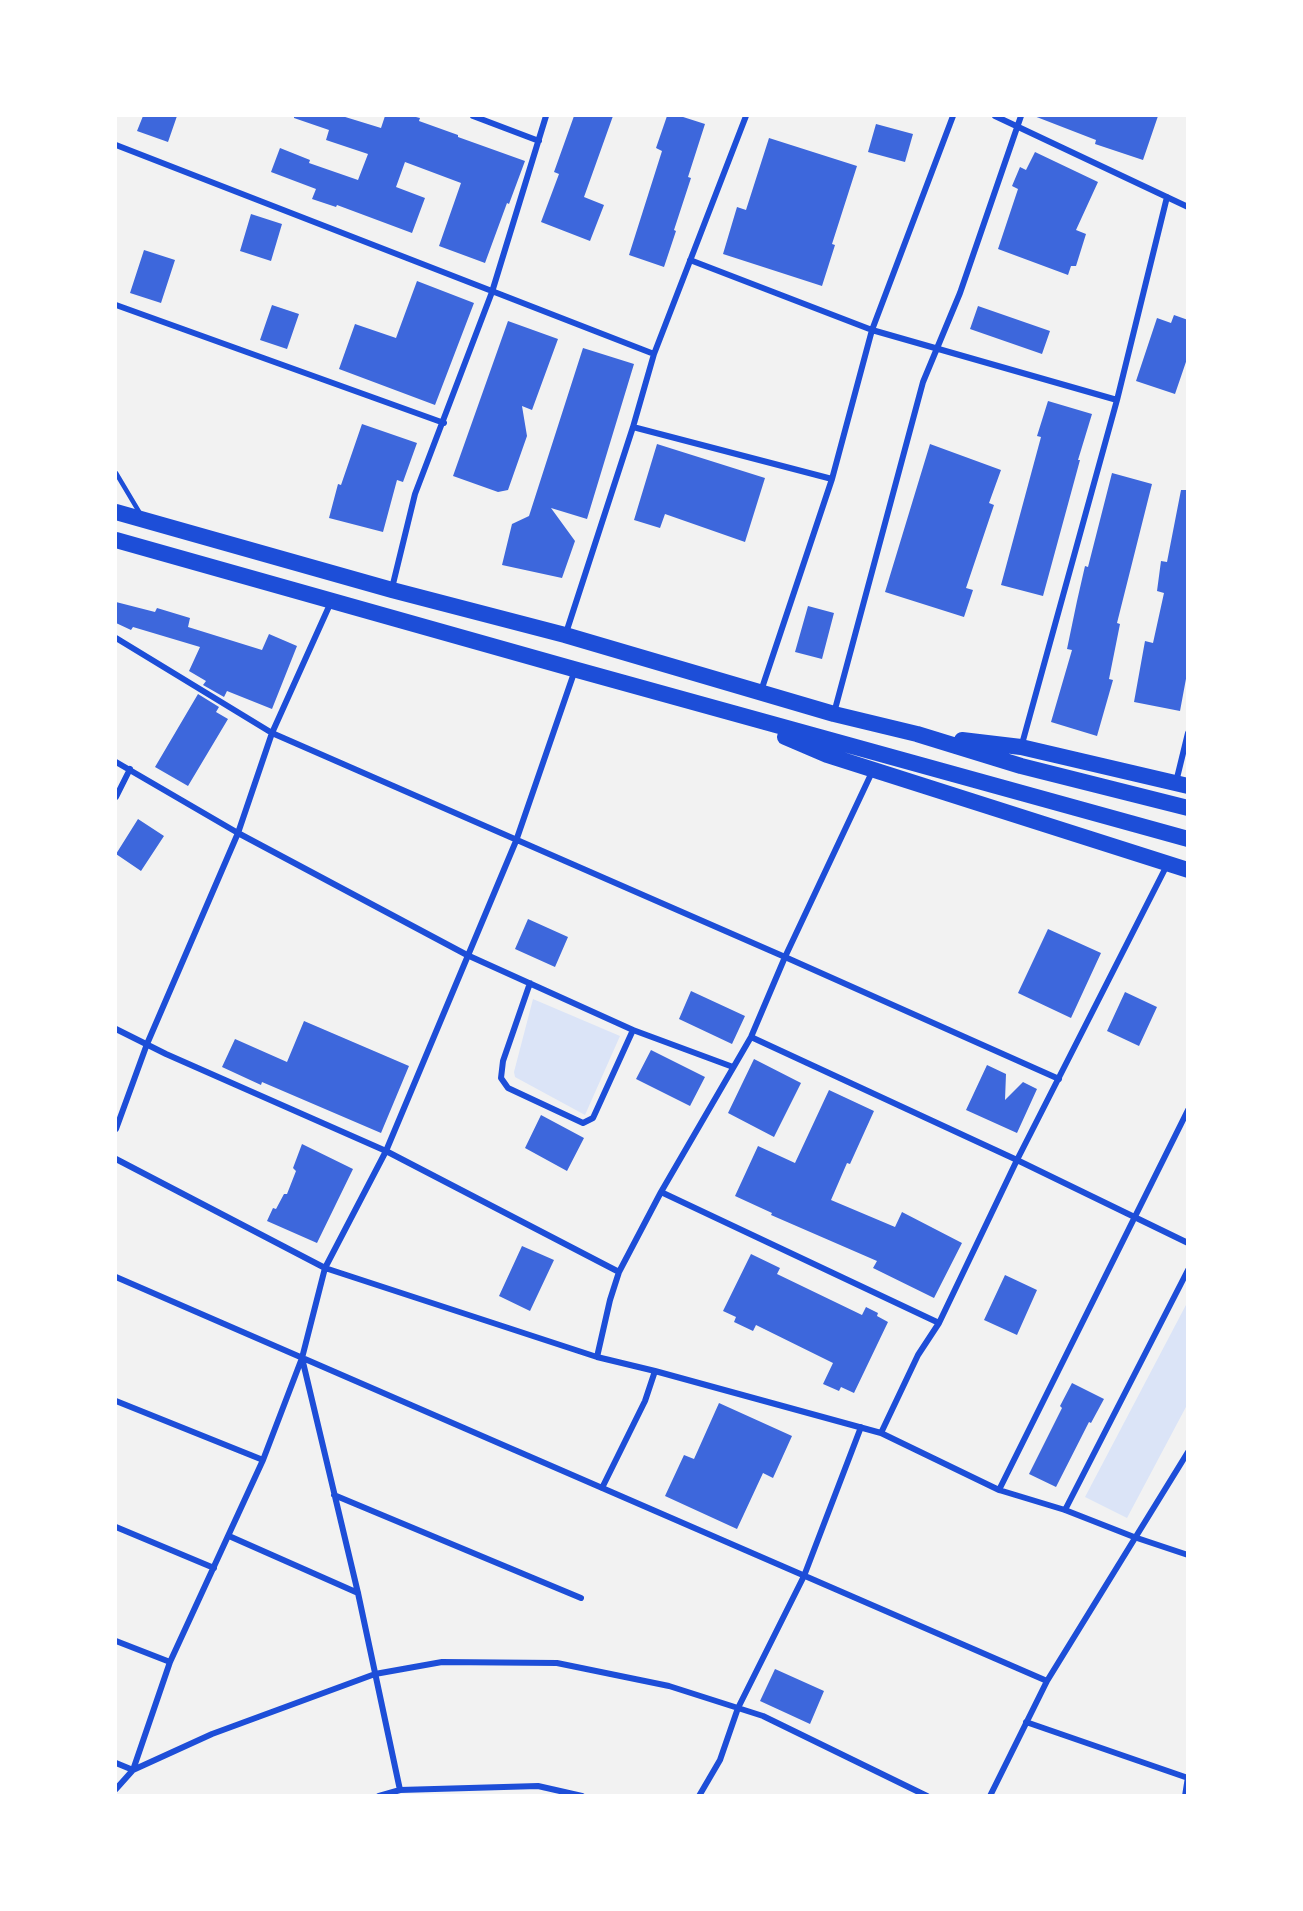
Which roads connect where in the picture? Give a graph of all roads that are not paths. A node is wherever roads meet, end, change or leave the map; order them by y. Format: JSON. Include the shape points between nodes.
{"nodes":[{"id":1,"x":473,"y":116,"type":"edge"},
{"id":2,"x":546,"y":116,"type":"edge"},
{"id":3,"x":746,"y":116,"type":"edge"},
{"id":4,"x":953,"y":116,"type":"edge"},
{"id":5,"x":995,"y":116,"type":"edge"},
{"id":6,"x":1022,"y":116,"type":"edge"},
{"id":7,"x":1018,"y":125,"type":"junction"},
{"id":8,"x":539,"y":141,"type":"junction"},
{"id":9,"x":116,"y":145,"type":"edge"},
{"id":10,"x":1167,"y":197,"type":"junction"},
{"id":11,"x":1188,"y":207,"type":"edge"},
{"id":12,"x":690,"y":260,"type":"junction"},
{"id":13,"x":492,"y":292,"type":"junction"},
{"id":14,"x":116,"y":304,"type":"edge"},
{"id":15,"x":872,"y":330,"type":"junction"},
{"id":16,"x":936,"y":348,"type":"junction"},
{"id":17,"x":654,"y":354,"type":"junction"},
{"id":18,"x":1117,"y":400,"type":"junction"},
{"id":19,"x":444,"y":423,"type":"junction"},
{"id":20,"x":633,"y":427,"type":"junction"},
{"id":21,"x":116,"y":473,"type":"edge"},
{"id":22,"x":832,"y":479,"type":"junction"},
{"id":23,"x":116,"y":512,"type":"edge"},
{"id":24,"x":144,"y":520,"type":"junction"},
{"id":25,"x":116,"y":540,"type":"edge"},
{"id":26,"x":392,"y":590,"type":"junction"},
{"id":27,"x":332,"y":601,"type":"junction"},
{"id":28,"x":566,"y":635,"type":"junction"},
{"id":29,"x":116,"y":638,"type":"edge"},
{"id":30,"x":576,"y":669,"type":"junction"},
{"id":31,"x":761,"y":691,"type":"junction"},
{"id":32,"x":720,"y":710,"type":"junction"},
{"id":33,"x":834,"y":714,"type":"junction"},
{"id":34,"x":272,"y":733,"type":"junction"},
{"id":35,"x":1188,"y":733,"type":"edge"},
{"id":36,"x":917,"y":734,"type":"junction"},
{"id":37,"x":1021,"y":747,"type":"junction"},
{"id":38,"x":116,"y":762,"type":"edge"},
{"id":39,"x":130,"y":769,"type":"junction"},
{"id":40,"x":873,"y":769,"type":"junction"},
{"id":41,"x":1182,"y":784,"type":"edge"},
{"id":42,"x":116,"y":797,"type":"edge"},
{"id":43,"x":1188,"y":808,"type":"edge"},
{"id":44,"x":238,"y":833,"type":"junction"},
{"id":45,"x":1188,"y":839,"type":"edge"},
{"id":46,"x":516,"y":841,"type":"junction"},
{"id":47,"x":1167,"y":864,"type":"junction"},
{"id":48,"x":1188,"y":870,"type":"edge"},
{"id":49,"x":467,"y":955,"type":"junction"},
{"id":50,"x":785,"y":957,"type":"junction"},
{"id":51,"x":530,"y":983,"type":"junction"},
{"id":52,"x":116,"y":1029,"type":"edge"},
{"id":53,"x":633,"y":1029,"type":"junction"},
{"id":54,"x":751,"y":1037,"type":"junction"},
{"id":55,"x":147,"y":1044,"type":"junction"},
{"id":56,"x":733,"y":1067,"type":"junction"},
{"id":57,"x":1059,"y":1079,"type":"junction"},
{"id":58,"x":1188,"y":1110,"type":"edge"},
{"id":59,"x":116,"y":1129,"type":"edge"},
{"id":60,"x":386,"y":1151,"type":"junction"},
{"id":61,"x":116,"y":1159,"type":"edge"},
{"id":62,"x":1017,"y":1160,"type":"junction"},
{"id":63,"x":661,"y":1192,"type":"junction"},
{"id":64,"x":1135,"y":1216,"type":"junction"},
{"id":65,"x":1188,"y":1243,"type":"edge"},
{"id":66,"x":324,"y":1268,"type":"junction"},
{"id":67,"x":1188,"y":1270,"type":"edge"},
{"id":68,"x":620,"y":1272,"type":"junction"},
{"id":69,"x":116,"y":1277,"type":"edge"},
{"id":70,"x":939,"y":1323,"type":"junction"},
{"id":71,"x":597,"y":1357,"type":"junction"},
{"id":72,"x":302,"y":1358,"type":"junction"},
{"id":73,"x":655,"y":1371,"type":"junction"},
{"id":74,"x":116,"y":1401,"type":"edge"},
{"id":75,"x":861,"y":1427,"type":"junction"},
{"id":76,"x":881,"y":1433,"type":"junction"},
{"id":77,"x":1188,"y":1452,"type":"edge"},
{"id":78,"x":263,"y":1460,"type":"junction"},
{"id":79,"x":602,"y":1488,"type":"junction"},
{"id":80,"x":999,"y":1490,"type":"junction"},
{"id":81,"x":334,"y":1495,"type":"junction"},
{"id":82,"x":1065,"y":1510,"type":"junction"},
{"id":83,"x":116,"y":1527,"type":"edge"},
{"id":84,"x":229,"y":1536,"type":"junction"},
{"id":85,"x":1134,"y":1538,"type":"junction"},
{"id":86,"x":1188,"y":1556,"type":"edge"},
{"id":87,"x":214,"y":1568,"type":"junction"},
{"id":88,"x":804,"y":1576,"type":"junction"},
{"id":89,"x":358,"y":1593,"type":"junction"},
{"id":90,"x":580,"y":1598,"type":"dead end"},
{"id":91,"x":116,"y":1641,"type":"edge"},
{"id":92,"x":170,"y":1662,"type":"junction"},
{"id":93,"x":375,"y":1674,"type":"junction"},
{"id":94,"x":1047,"y":1681,"type":"junction"},
{"id":95,"x":738,"y":1708,"type":"junction"},
{"id":96,"x":1026,"y":1722,"type":"junction"},
{"id":97,"x":116,"y":1763,"type":"edge"},
{"id":98,"x":133,"y":1770,"type":"junction"},
{"id":99,"x":1187,"y":1778,"type":"edge"},
{"id":100,"x":116,"y":1789,"type":"edge"},
{"id":101,"x":400,"y":1790,"type":"junction"},
{"id":102,"x":379,"y":1796,"type":"edge"},
{"id":103,"x":582,"y":1796,"type":"edge"},
{"id":104,"x":699,"y":1796,"type":"edge"},
{"id":105,"x":927,"y":1796,"type":"edge"},
{"id":106,"x":990,"y":1796,"type":"edge"},
{"id":107,"x":1185,"y":1796,"type":"edge"}],
"edges":[{"from":1,"to":8,"type":"street"},
{"from":2,"to":8,"type":"street"},
{"from":3,"to":12,"type":"street"},
{"from":4,"to":15,"type":"street"},
{"from":5,"to":7,"type":"street"},
{"from":6,"to":7,"type":"street"},
{"from":7,"to":10,"type":"street"},
{"from":7,"to":16,"type":"street","via":[[960,293]]},
{"from":8,"to":13,"type":"street"},
{"from":9,"to":13,"type":"street"},
{"from":10,"to":11,"type":"street"},
{"from":10,"to":18,"type":"street"},
{"from":12,"to":15,"type":"street"},
{"from":12,"to":17,"type":"street"},
{"from":13,"to":17,"type":"street"},
{"from":13,"to":19,"type":"street"},
{"from":14,"to":19,"type":"street"},
{"from":15,"to":16,"type":"street"},
{"from":15,"to":22,"type":"street"},
{"from":16,"to":18,"type":"street"},
{"from":16,"to":33,"type":"street","via":[[923,382]]},
{"from":17,"to":20,"type":"street"},
{"from":18,"to":37,"type":"street"},
{"from":19,"to":26,"type":"street","via":[[415,494]]},
{"from":20,"to":22,"type":"street"},
{"from":20,"to":28,"type":"street"},
{"from":21,"to":24,"type":"lane"},
{"from":22,"to":31,"type":"street"},
{"from":23,"to":24,"type":"highway"},
{"from":24,"to":26,"type":"highway"},
{"from":25,"to":27,"type":"highway"},
{"from":26,"to":28,"type":"highway"},
{"from":27,"to":30,"type":"highway"},
{"from":27,"to":34,"type":"street"},
{"from":28,"to":31,"type":"highway"},
{"from":29,"to":34,"type":"street"},
{"from":30,"to":32,"type":"highway"},
{"from":30,"to":46,"type":"street"},
{"from":31,"to":33,"type":"highway"},
{"from":32,"to":40,"type":"highway","via":[[827,755]]},
{"from":32,"to":45,"type":"highway"},
{"from":33,"to":36,"type":"highway"},
{"from":34,"to":44,"type":"street"},
{"from":34,"to":46,"type":"street"},
{"from":35,"to":41,"type":"street"},
{"from":36,"to":37,"type":"highway"},
{"from":36,"to":43,"type":"highway","via":[[1021,766]]},
{"from":37,"to":41,"type":"highway"},
{"from":38,"to":39,"type":"street"},
{"from":39,"to":42,"type":"street"},
{"from":39,"to":44,"type":"street"},
{"from":40,"to":47,"type":"highway"},
{"from":40,"to":50,"type":"street"},
{"from":44,"to":49,"type":"street"},
{"from":44,"to":55,"type":"street"},
{"from":46,"to":49,"type":"street"},
{"from":46,"to":50,"type":"street"},
{"from":47,"to":48,"type":"highway"},
{"from":47,"to":57,"type":"street"},
{"from":49,"to":51,"type":"street"},
{"from":49,"to":60,"type":"street"},
{"from":50,"to":54,"type":"street"},
{"from":50,"to":57,"type":"street"},
{"from":51,"to":53,"type":"street"},
{"from":51,"to":53,"type":"street","via":[[503,1061],[501,1078],[508,1088],[583,1123],[593,1118]]},
{"from":52,"to":55,"type":"street"},
{"from":53,"to":56,"type":"street"},
{"from":54,"to":56,"type":"street"},
{"from":54,"to":62,"type":"street"},
{"from":55,"to":59,"type":"street"},
{"from":55,"to":60,"type":"street"},
{"from":56,"to":63,"type":"street"},
{"from":57,"to":62,"type":"street"},
{"from":58,"to":64,"type":"street"},
{"from":60,"to":66,"type":"street"},
{"from":60,"to":68,"type":"street"},
{"from":61,"to":66,"type":"street"},
{"from":62,"to":64,"type":"street"},
{"from":62,"to":70,"type":"street"},
{"from":63,"to":68,"type":"street"},
{"from":63,"to":70,"type":"street"},
{"from":64,"to":65,"type":"street"},
{"from":64,"to":80,"type":"street"},
{"from":66,"to":71,"type":"street"},
{"from":66,"to":72,"type":"street"},
{"from":67,"to":82,"type":"street"},
{"from":68,"to":71,"type":"street"},
{"from":69,"to":72,"type":"street"},
{"from":70,"to":76,"type":"street","via":[[918,1355]]},
{"from":71,"to":73,"type":"street"},
{"from":72,"to":78,"type":"street"},
{"from":72,"to":79,"type":"street"},
{"from":72,"to":81,"type":"street"},
{"from":73,"to":75,"type":"street"},
{"from":73,"to":79,"type":"street","via":[[645,1401]]},
{"from":74,"to":78,"type":"street"},
{"from":75,"to":76,"type":"street"},
{"from":75,"to":88,"type":"street"},
{"from":76,"to":80,"type":"street"},
{"from":77,"to":85,"type":"street"},
{"from":78,"to":84,"type":"street"},
{"from":79,"to":88,"type":"street"},
{"from":80,"to":82,"type":"street"},
{"from":81,"to":89,"type":"street"},
{"from":81,"to":90,"type":"street"},
{"from":82,"to":85,"type":"street"},
{"from":83,"to":87,"type":"street"},
{"from":84,"to":87,"type":"street"},
{"from":84,"to":89,"type":"street"},
{"from":85,"to":86,"type":"street"},
{"from":85,"to":94,"type":"street"},
{"from":87,"to":92,"type":"street"},
{"from":88,"to":94,"type":"street"},
{"from":88,"to":95,"type":"street"},
{"from":89,"to":93,"type":"street"},
{"from":91,"to":92,"type":"street"},
{"from":92,"to":98,"type":"street"},
{"from":93,"to":95,"type":"street","via":[[442,1662],[557,1663],[669,1686]]},
{"from":93,"to":98,"type":"street","via":[[212,1734]]},
{"from":93,"to":101,"type":"street"},
{"from":94,"to":96,"type":"street"},
{"from":95,"to":104,"type":"street","via":[[720,1760]]},
{"from":95,"to":105,"type":"street","via":[[763,1716]]},
{"from":96,"to":99,"type":"street"},
{"from":96,"to":106,"type":"street"},
{"from":97,"to":98,"type":"street"},
{"from":98,"to":100,"type":"street"},
{"from":99,"to":107,"type":"street"},
{"from":101,"to":102,"type":"street"},
{"from":101,"to":103,"type":"street","via":[[538,1786]]}]}
